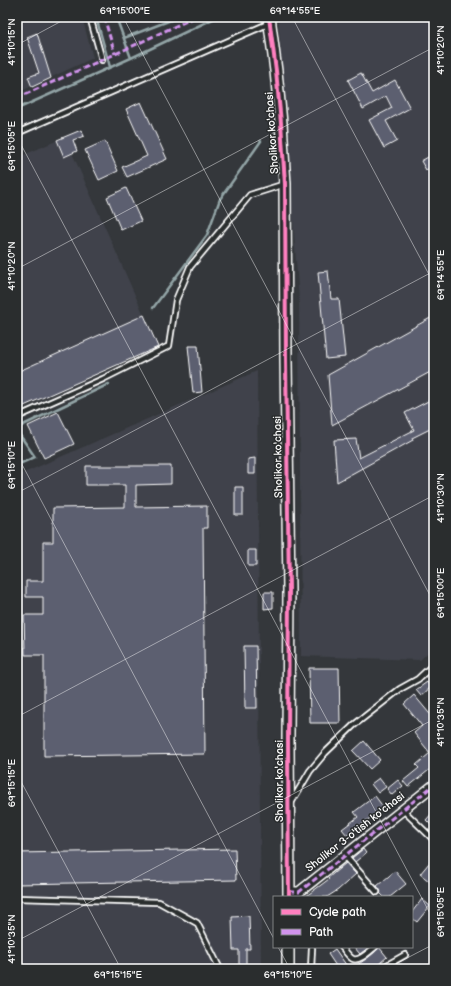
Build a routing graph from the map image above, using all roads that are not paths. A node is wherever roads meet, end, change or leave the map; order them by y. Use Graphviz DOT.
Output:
graph roads {
  1 [pos="90,17"];
  2 [pos="270,20"];
  3 [pos="102,60"];
  4 [pos="17,133"];
  5 [pos="285,184"];
  6 [pos="17,417"];
  7 [pos="434,664"];
  8 [pos="434,784"];
  9 [pos="289,806"];
  10 [pos="403,810"];
  11 [pos="434,840"];
  12 [pos="345,856"];
  13 [pos="377,892"];
  14 [pos="295,895"];
  15 [pos="17,898"];
  16 [pos="288,948"];
  17 [pos="312,948"];
  18 [pos="343,948"];
  19 [pos="374,948"];
  20 [pos="405,955"];
  21 [pos="220,969"];
  22 [pos="288,969"];
  23 [pos="311,969"];
  24 [pos="380,969"];
  1 -- 3 [label="lane"];
  2 -- 4 [label="lane"];
  2 -- 5 [label="street, Sholikor ko'chasi"];
  5 -- 6 [label="lane"];
  5 -- 9 [label="street, Sholikor ko'chasi"];
  7 -- 9 [label="lane"];
  8 -- 10 [label="street, Sholikor 3-o'tish ko'chasi"];
  9 -- 14 [label="street, Sholikor ko'chasi"];
  10 -- 11 [label="lane"];
  10 -- 12 [label="street, Sholikor 3-o'tish ko'chasi"];
  12 -- 13 [label="lane"];
  12 -- 14 [label="street, Sholikor 3-o'tish ko'chasi"];
  15 -- 21 [label="lane"];
  16 -- 22 [label="street"];
  17 -- 23 [label="lane"];
  18 -- 19 [label="lane"];
  20 -- 24 [label="lane"];
}
